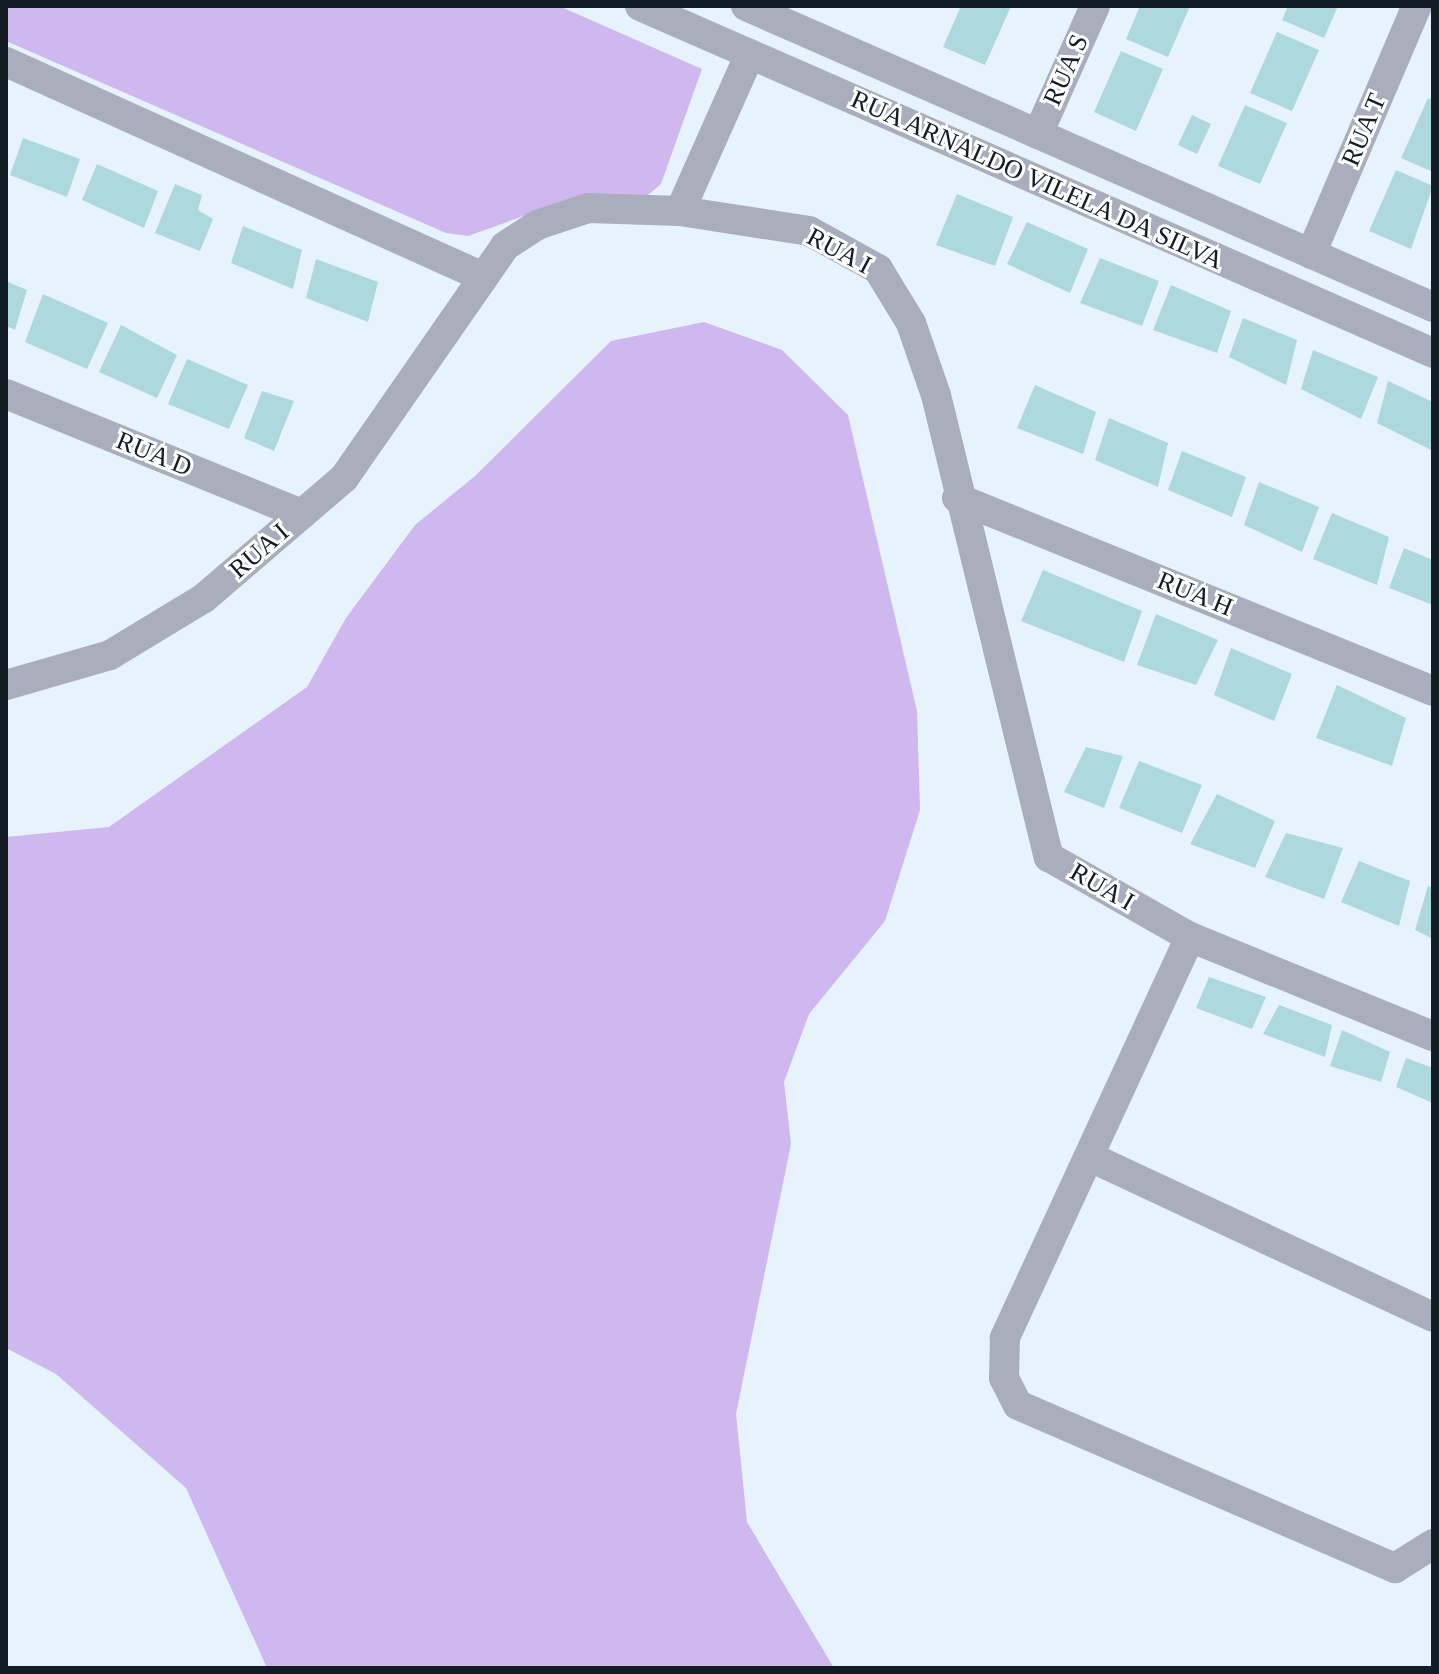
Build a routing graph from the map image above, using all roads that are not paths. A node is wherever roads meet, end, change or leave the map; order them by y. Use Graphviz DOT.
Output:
graph roads {
  1 [pos="640,6"];
  2 [pos="1095,6"];
  3 [pos="1417,6"];
  4 [pos="761,9"];
  5 [pos="750,54"];
  6 [pos="6,62"];
  7 [pos="1038,134"];
  8 [pos="680,211"];
  9 [pos="1311,254"];
  10 [pos="483,277"];
  11 [pos="1433,307"];
  12 [pos="1433,353"];
  13 [pos="6,394"];
  14 [pos="957,498"];
  15 [pos="302,514"];
  16 [pos="6,685"];
  17 [pos="1433,691"];
  18 [pos="1190,937"];
  19 [pos="1433,1036"];
  20 [pos="1090,1157"];
  21 [pos="1433,1317"];
  22 [pos="1433,1544"];
  1 -- 5 [label="street, RUA ARNALDO VILELA DA SILVA"];
  2 -- 7 [label="street, RUA S"];
  3 -- 9 [label="street, RUA T"];
  4 -- 7 [label="street, RUA ARNALDO VILELA DA SILVA"];
  5 -- 8 [label="street"];
  5 -- 12 [label="street, RUA ARNALDO VILELA DA SILVA"];
  6 -- 10 [label="street"];
  7 -- 9 [label="street, RUA ARNALDO VILELA DA SILVA"];
  8 -- 10 [label="street, RUA I"];
  8 -- 14 [label="street, RUA I"];
  9 -- 11 [label="street, RUA ARNALDO VILELA DA SILVA"];
  10 -- 15 [label="street, RUA I"];
  13 -- 15 [label="street, RUA D"];
  14 -- 17 [label="street, RUA H"];
  14 -- 18 [label="street, RUA I"];
  15 -- 16 [label="street, RUA I"];
  18 -- 19 [label="street, RUA I"];
  18 -- 20 [label="street"];
  20 -- 21 [label="street"];
  20 -- 22 [label="street"];
}
